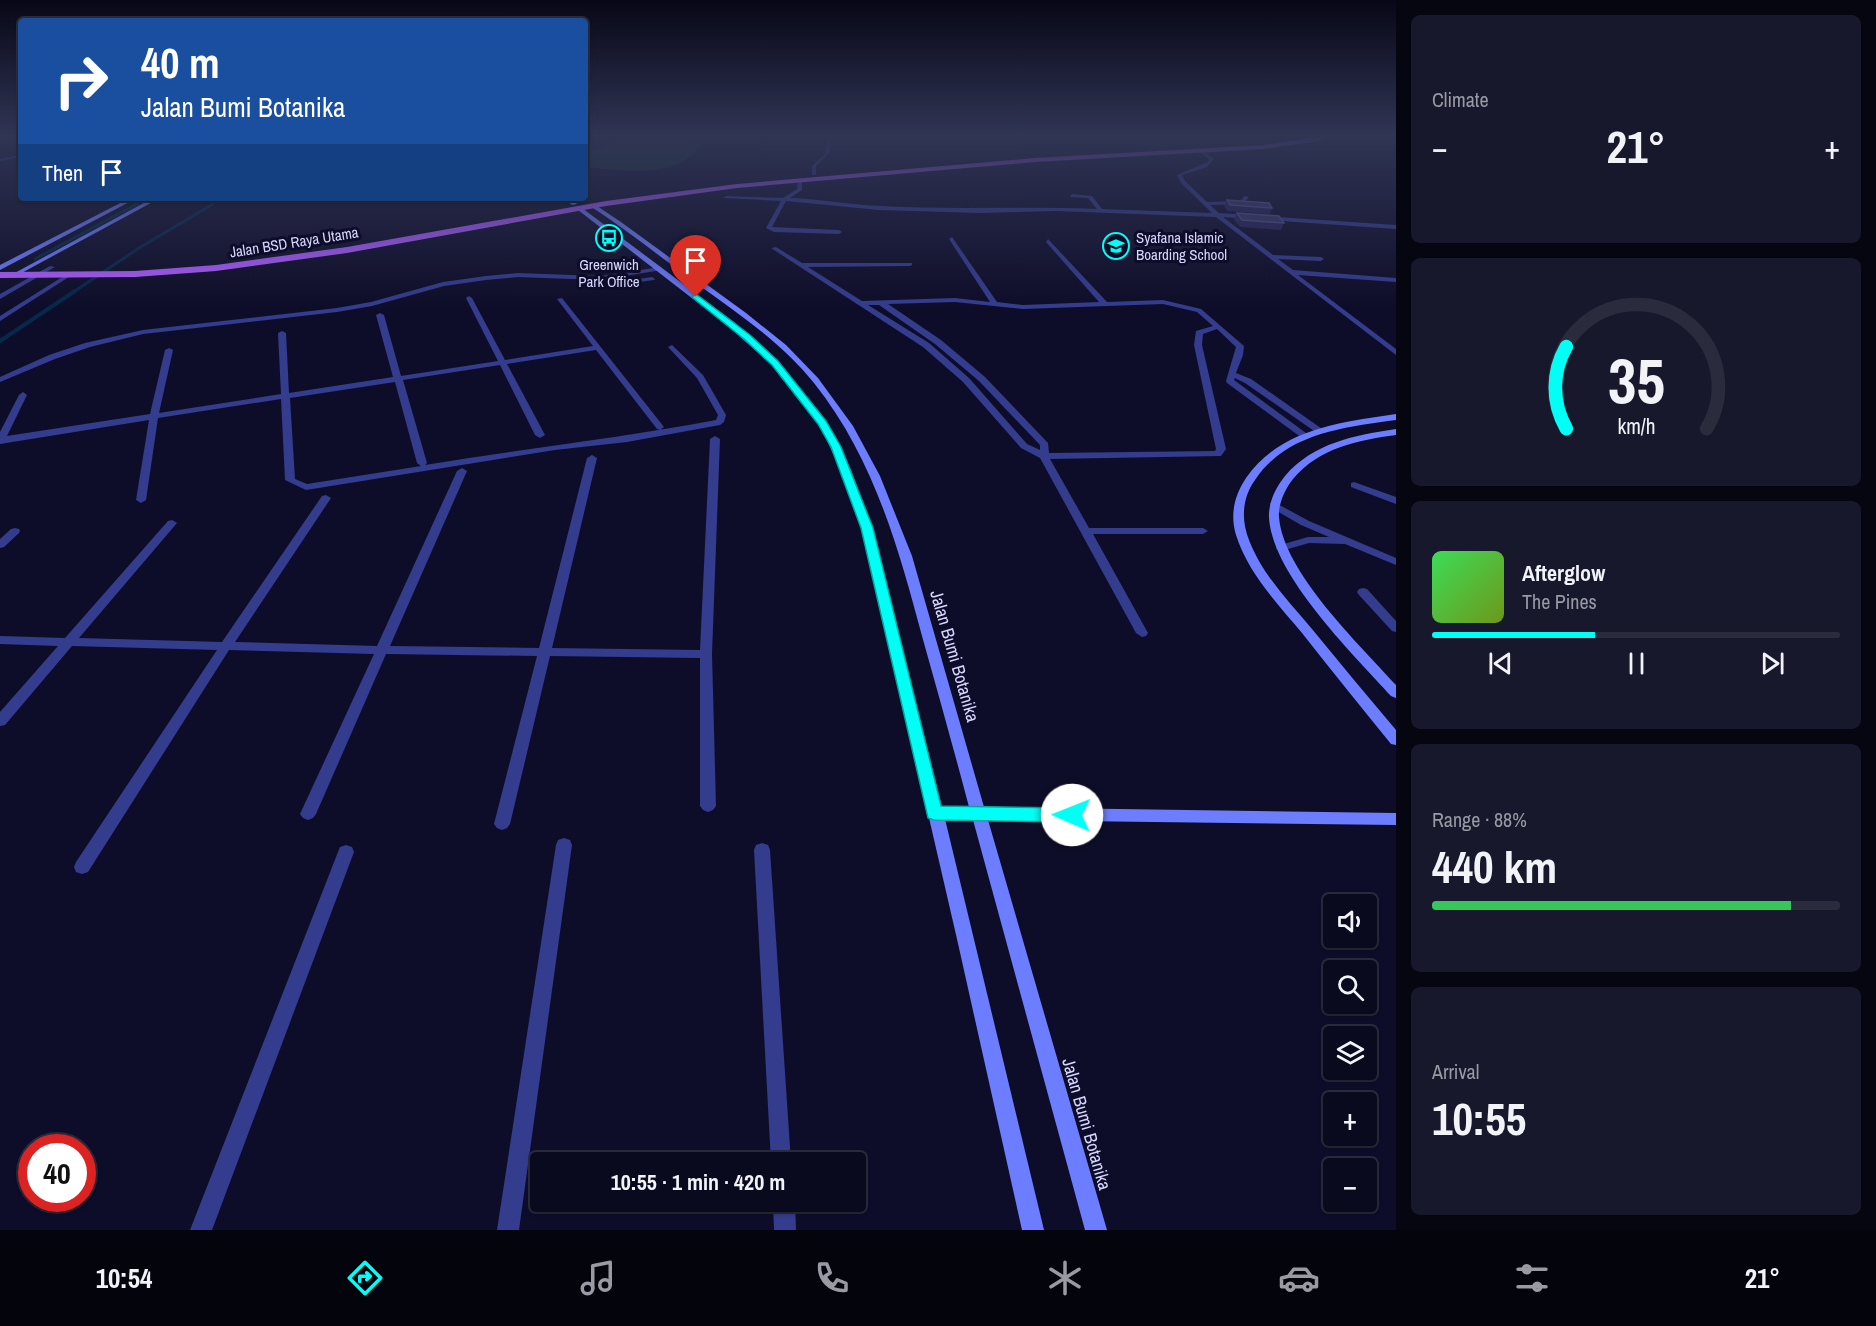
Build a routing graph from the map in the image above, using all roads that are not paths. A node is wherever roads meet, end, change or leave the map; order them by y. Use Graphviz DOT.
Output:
graph roads {
  1 [pos="649,192"];
  2 [pos="691,192"];
  3 [pos="795,192"];
  4 [pos="1194,192"];
  5 [pos="1072,196"];
  6 [pos="1246,197"];
  7 [pos="726,198"];
  8 [pos="785,199"];
  9 [pos="128,201"];
  10 [pos="151,201"];
  11 [pos="574,204"];
  12 [pos="1206,204"];
  13 [pos="595,207"];
  14 [pos="1101,212"];
  15 [pos="1217,215"];
  16 [pos="1396,227"];
  17 [pos="839,232"];
  18 [pos="952,239"];
  19 [pos="1048,241"];
  20 [pos="774,248"];
  21 [pos="1270,257"];
  22 [pos="1321,259"];
  23 [pos="910,264"];
  24 [pos="800,265"];
  25 [pos="30,267"];
  26 [pos="52,267"];
  27 [pos="0,269"];
  28 [pos="660,269"];
  29 [pos="1289,272"];
  30 [pos="14,275"];
  31 [pos="38,275"];
  32 [pos="72,275"];
  33 [pos="669,276"];
  34 [pos="486,278"];
  35 [pos="1396,280"];
  36 [pos="0,297"];
  37 [pos="469,298"];
  38 [pos="560,299"];
  39 [pos="864,303"];
  40 [pos="881,303"];
  41 [pos="1104,303"];
  42 [pos="995,304"];
  43 [pos="380,315"];
  44 [pos="0,319"];
  45 [pos="1219,326"];
  46 [pos="282,333"];
  47 [pos="672,347"];
  48 [pos="596,348"];
  49 [pos="169,351"];
  50 [pos="1396,353"];
  51 [pos="797,359"];
  52 [pos="502,362"];
  53 [pos="775,363"];
  54 [pos="1232,374"];
  55 [pos="397,377"];
  56 [pos="0,380"];
  57 [pos="22,395"];
  58 [pos="284,396"];
  59 [pos="154,415"];
  60 [pos="1396,417"];
  61 [pos="660,427"];
  62 [pos="1320,431"];
  63 [pos="1396,432"];
  64 [pos="540,435"];
  65 [pos="1305,436"];
  66 [pos="715,439"];
  67 [pos="0,440"];
  68 [pos="1044,456"];
  69 [pos="592,458"];
  70 [pos="422,463"];
  71 [pos="462,471"];
  72 [pos="1354,485"];
  73 [pos="326,498"];
  74 [pos="141,500"];
  75 [pos="1396,501"];
  76 [pos="1274,505"];
  77 [pos="172,523"];
  78 [pos="15,531"];
  79 [pos="1085,531"];
  80 [pos="1203,531"];
  81 [pos="1344,541"];
  82 [pos="0,545"];
  83 [pos="1281,548"];
  84 [pos="1396,562"];
  85 [pos="1363,592"];
  86 [pos="1396,628"];
  87 [pos="1142,633"];
  88 [pos="0,640"];
  89 [pos="69,641"];
  90 [pos="227,644"];
  91 [pos="382,650"];
  92 [pos="545,652"];
  93 [pos="706,654"];
  94 [pos="1396,693"];
  95 [pos="0,721"];
  96 [pos="1396,740"];
  97 [pos="708,806"];
  98 [pos="934,813"];
  99 [pos="308,814"];
  100 [pos="980,814"];
  101 [pos="1396,819"];
  102 [pos="502,824"];
  103 [pos="564,845"];
  104 [pos="762,850"];
  105 [pos="346,852"];
  106 [pos="82,867"];
  107 [pos="780,1152"];
  108 [pos="784,1212"];
  109 [pos="201,1230"];
  110 [pos="508,1230"];
  111 [pos="785,1230"];
  112 [pos="1033,1230"];
  113 [pos="1096,1230"];
  1 -- 11 [label="main road, Jalan BSD Raya Utama"];
  2 -- 13 [label="main road, Jalan BSD Raya Utama"];
  3 -- 8 [label="street"];
  4 -- 12 [label="street"];
  5 -- 14 [label="street"];
  6 -- 12 [label="street"];
  7 -- 8 [label="street"];
  8 -- 14 [label="street"];
  8 -- 17 [label="street"];
  9 -- 27 [label="main road"];
  10 -- 25 [label="main road"];
  11 -- 13 [label="main road, Jalan BSD Raya Utama"];
  11 -- 26 [label="main road, Jalan BSD Raya Utama"];
  11 -- 28 [label="main road"];
  11 -- 32 [label="main road, Jalan BSD Raya Utama"];
  12 -- 15 [label="street"];
  13 -- 51 [label="main road, Jalan Bumi Botanika"];
  14 -- 15 [label="street"];
  15 -- 16 [label="street"];
  15 -- 21 [label="street"];
  18 -- 42 [label="street"];
  19 -- 41 [label="street"];
  20 -- 24 [label="street"];
  21 -- 22 [label="street"];
  21 -- 29 [label="street"];
  23 -- 24 [label="street"];
  24 -- 39 [label="street"];
  25 -- 26 [label="main road, Jalan BSD Raya Utama"];
  25 -- 27 [label="main road, Jalan BSD Raya Utama"];
  25 -- 30 [label="main road"];
  26 -- 31 [label="street"];
  27 -- 30 [label="main road, Jalan BSD Raya Utama"];
  28 -- 33 [label="main road"];
  28 -- 34 [label="street"];
  29 -- 35 [label="street"];
  29 -- 50 [label="street"];
  30 -- 31 [label="main road, Jalan BSD Raya Utama"];
  31 -- 32 [label="main road, Jalan BSD Raya Utama"];
  31 -- 36 [label="street"];
  32 -- 44 [label="street"];
  33 -- 34 [label="street"];
  33 -- 53 [label="main road"];
  34 -- 56 [label="street"];
  37 -- 52 [label="street"];
  38 -- 48 [label="street"];
  39 -- 40 [label="street"];
  39 -- 68 [label="street"];
  40 -- 42 [label="street"];
  40 -- 68 [label="street"];
  41 -- 42 [label="street"];
  41 -- 45 [label="street"];
  43 -- 55 [label="street"];
  45 -- 54 [label="street"];
  45 -- 68 [label="street"];
  46 -- 58 [label="street"];
  47 -- 58 [label="street"];
  48 -- 52 [label="street"];
  48 -- 61 [label="street"];
  49 -- 59 [label="street"];
  51 -- 53 [label="main road"];
  51 -- 100 [label="main road, Jalan Bumi Botanika"];
  52 -- 55 [label="street"];
  52 -- 64 [label="street"];
  53 -- 98 [label="main road"];
  54 -- 62 [label="street"];
  54 -- 65 [label="street"];
  55 -- 58 [label="street"];
  55 -- 70 [label="street"];
  57 -- 67 [label="street"];
  58 -- 59 [label="street"];
  59 -- 67 [label="street"];
  59 -- 74 [label="street"];
  60 -- 62 [label="main road"];
  62 -- 65 [label="main road"];
  63 -- 76 [label="main road"];
  65 -- 96 [label="main road"];
  66 -- 93 [label="street"];
  68 -- 79 [label="street"];
  69 -- 92 [label="street"];
  71 -- 91 [label="street"];
  72 -- 75 [label="street"];
  73 -- 90 [label="street"];
  76 -- 81 [label="street"];
  76 -- 83 [label="main road"];
  77 -- 89 [label="street"];
  78 -- 82 [label="street"];
  79 -- 80 [label="street"];
  79 -- 87 [label="street"];
  81 -- 83 [label="street"];
  81 -- 84 [label="street"];
  83 -- 94 [label="main road"];
  85 -- 86 [label="street"];
  88 -- 89 [label="street"];
  89 -- 90 [label="street"];
  89 -- 95 [label="street"];
  90 -- 91 [label="street"];
  90 -- 106 [label="street"];
  91 -- 92 [label="street"];
  91 -- 99 [label="street"];
  92 -- 93 [label="street"];
  92 -- 102 [label="street"];
  93 -- 97 [label="street"];
  98 -- 100 [label="main road"];
  98 -- 112 [label="main road"];
  100 -- 101 [label="main road"];
  100 -- 113 [label="main road, Jalan Bumi Botanika"];
  103 -- 110 [label="street"];
  104 -- 107 [label="street"];
  105 -- 109 [label="street"];
  108 -- 111 [label="street"];
}
